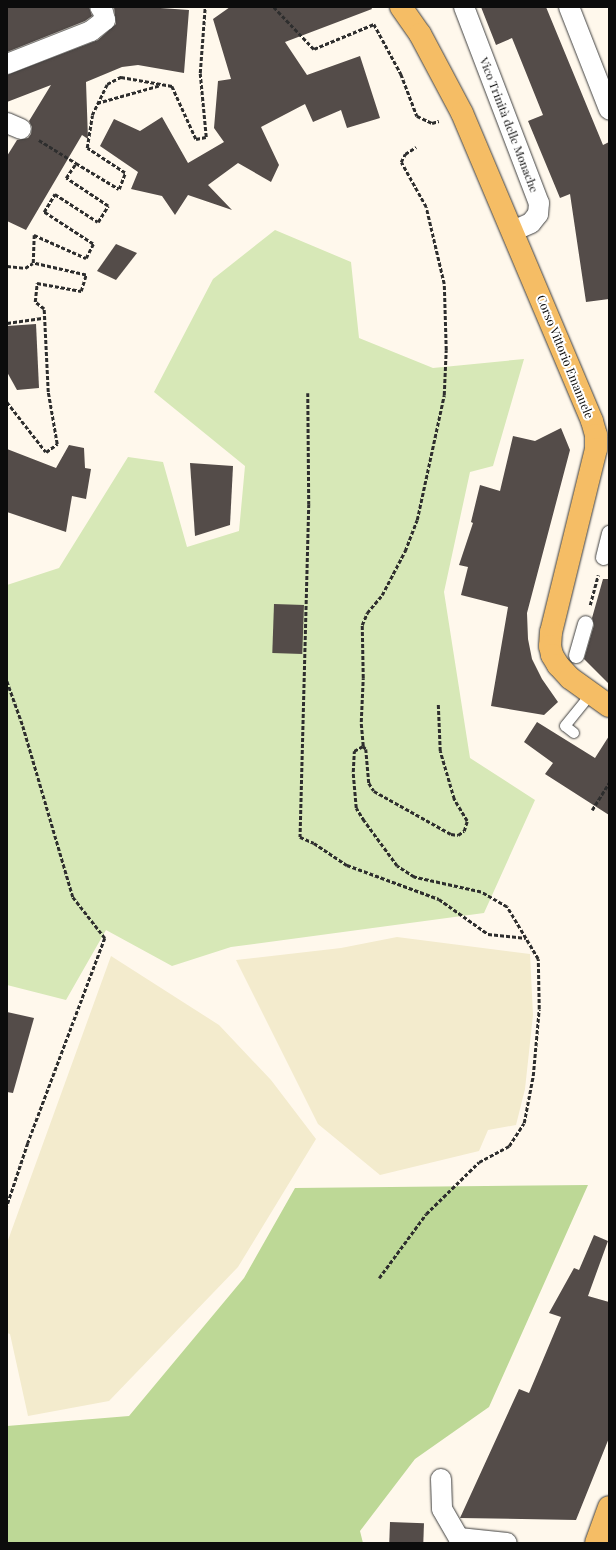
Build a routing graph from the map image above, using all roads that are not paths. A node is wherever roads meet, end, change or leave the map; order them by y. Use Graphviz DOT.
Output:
graph roads {
  1 [pos="100,7"];
  2 [pos="401,7"];
  3 [pos="464,7"];
  4 [pos="569,7"];
  5 [pos="7,64"];
  6 [pos="605,84"];
  7 [pos="609,108"];
  8 [pos="513,231"];
  9 [pos="609,533"];
  10 [pos="603,557"];
  11 [pos="585,623"];
  12 [pos="576,655"];
  13 [pos="591,694"];
  14 [pos="609,706"];
  15 [pos="574,733"];
  16 [pos="441,1479"];
  17 [pos="609,1507"];
  18 [pos="507,1543"];
  19 [pos="596,1543"];
  1 -- 5 [label="street"];
  2 -- 8 [label="main road, Corso Vittorio Emanuele"];
  3 -- 8 [label="street, Vico Trinità delle Monache"];
  4 -- 6 [label="street"];
  6 -- 7 [label="street"];
  8 -- 13 [label="main road, Corso Vittorio Emanuele"];
  9 -- 10 [label="street"];
  11 -- 12 [label="street"];
  13 -- 14 [label="main road, Corso Vittorio Emanuele"];
  13 -- 15 [label="lane"];
  16 -- 18 [label="street"];
  17 -- 19 [label="main road"];
}
